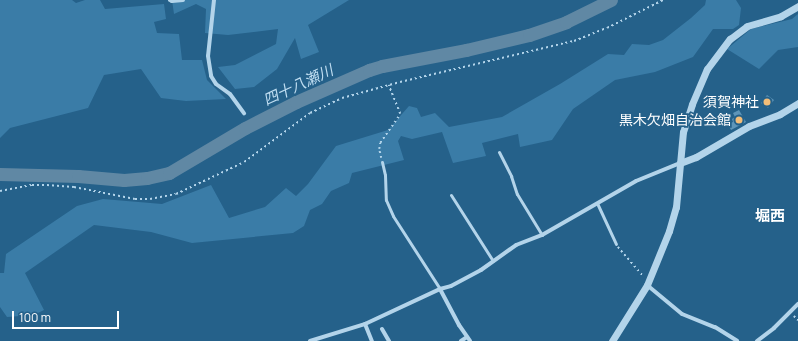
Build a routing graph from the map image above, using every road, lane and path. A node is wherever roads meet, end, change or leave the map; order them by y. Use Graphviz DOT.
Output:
graph roads {
  1 [pos="170,0"];
  2 [pos="183,0"];
  3 [pos="214,0"];
  4 [pos="663,0"];
  5 [pos="798,6"];
  6 [pos="388,85"];
  7 [pos="798,103"];
  8 [pos="244,114"];
  9 [pos="499,152"];
  10 [pos="382,162"];
  11 [pos="680,163"];
  12 [pos="0,191"];
  13 [pos="451,195"];
  14 [pos="597,203"];
  15 [pos="542,235"];
  16 [pos="616,244"];
  17 [pos="493,261"];
  18 [pos="647,283"];
  19 [pos="440,289"];
  20 [pos="798,304"];
  21 [pos="791,312"];
  22 [pos="798,320"];
  23 [pos="365,324"];
  24 [pos="382,329"];
  25 [pos="469,339"];
  26 [pos="311,341"];
  27 [pos="372,341"];
  28 [pos="389,341"];
  29 [pos="461,341"];
  30 [pos="612,341"];
  31 [pos="736,341"];
  32 [pos="757,341"];
  1 -- 2 [label="street"];
  3 -- 8 [label="street"];
  4 -- 6 [label="path"];
  5 -- 11 [label="street"];
  6 -- 10 [label="path"];
  6 -- 12 [label="path"];
  7 -- 11 [label="street"];
  9 -- 15 [label="lane"];
  10 -- 19 [label="lane"];
  11 -- 14 [label="street"];
  11 -- 18 [label="street"];
  13 -- 17 [label="lane"];
  14 -- 15 [label="street"];
  14 -- 16 [label="lane"];
  15 -- 17 [label="street"];
  16 -- 18 [label="path"];
  17 -- 19 [label="street"];
  18 -- 30 [label="street"];
  18 -- 31 [label="street"];
  19 -- 23 [label="street"];
  19 -- 25 [label="street"];
  20 -- 21 [label="street"];
  21 -- 22 [label="path"];
  21 -- 32 [label="street"];
  23 -- 26 [label="street"];
  23 -- 27 [label="street"];
  24 -- 28 [label="street"];
  25 -- 29 [label="street"];
}
